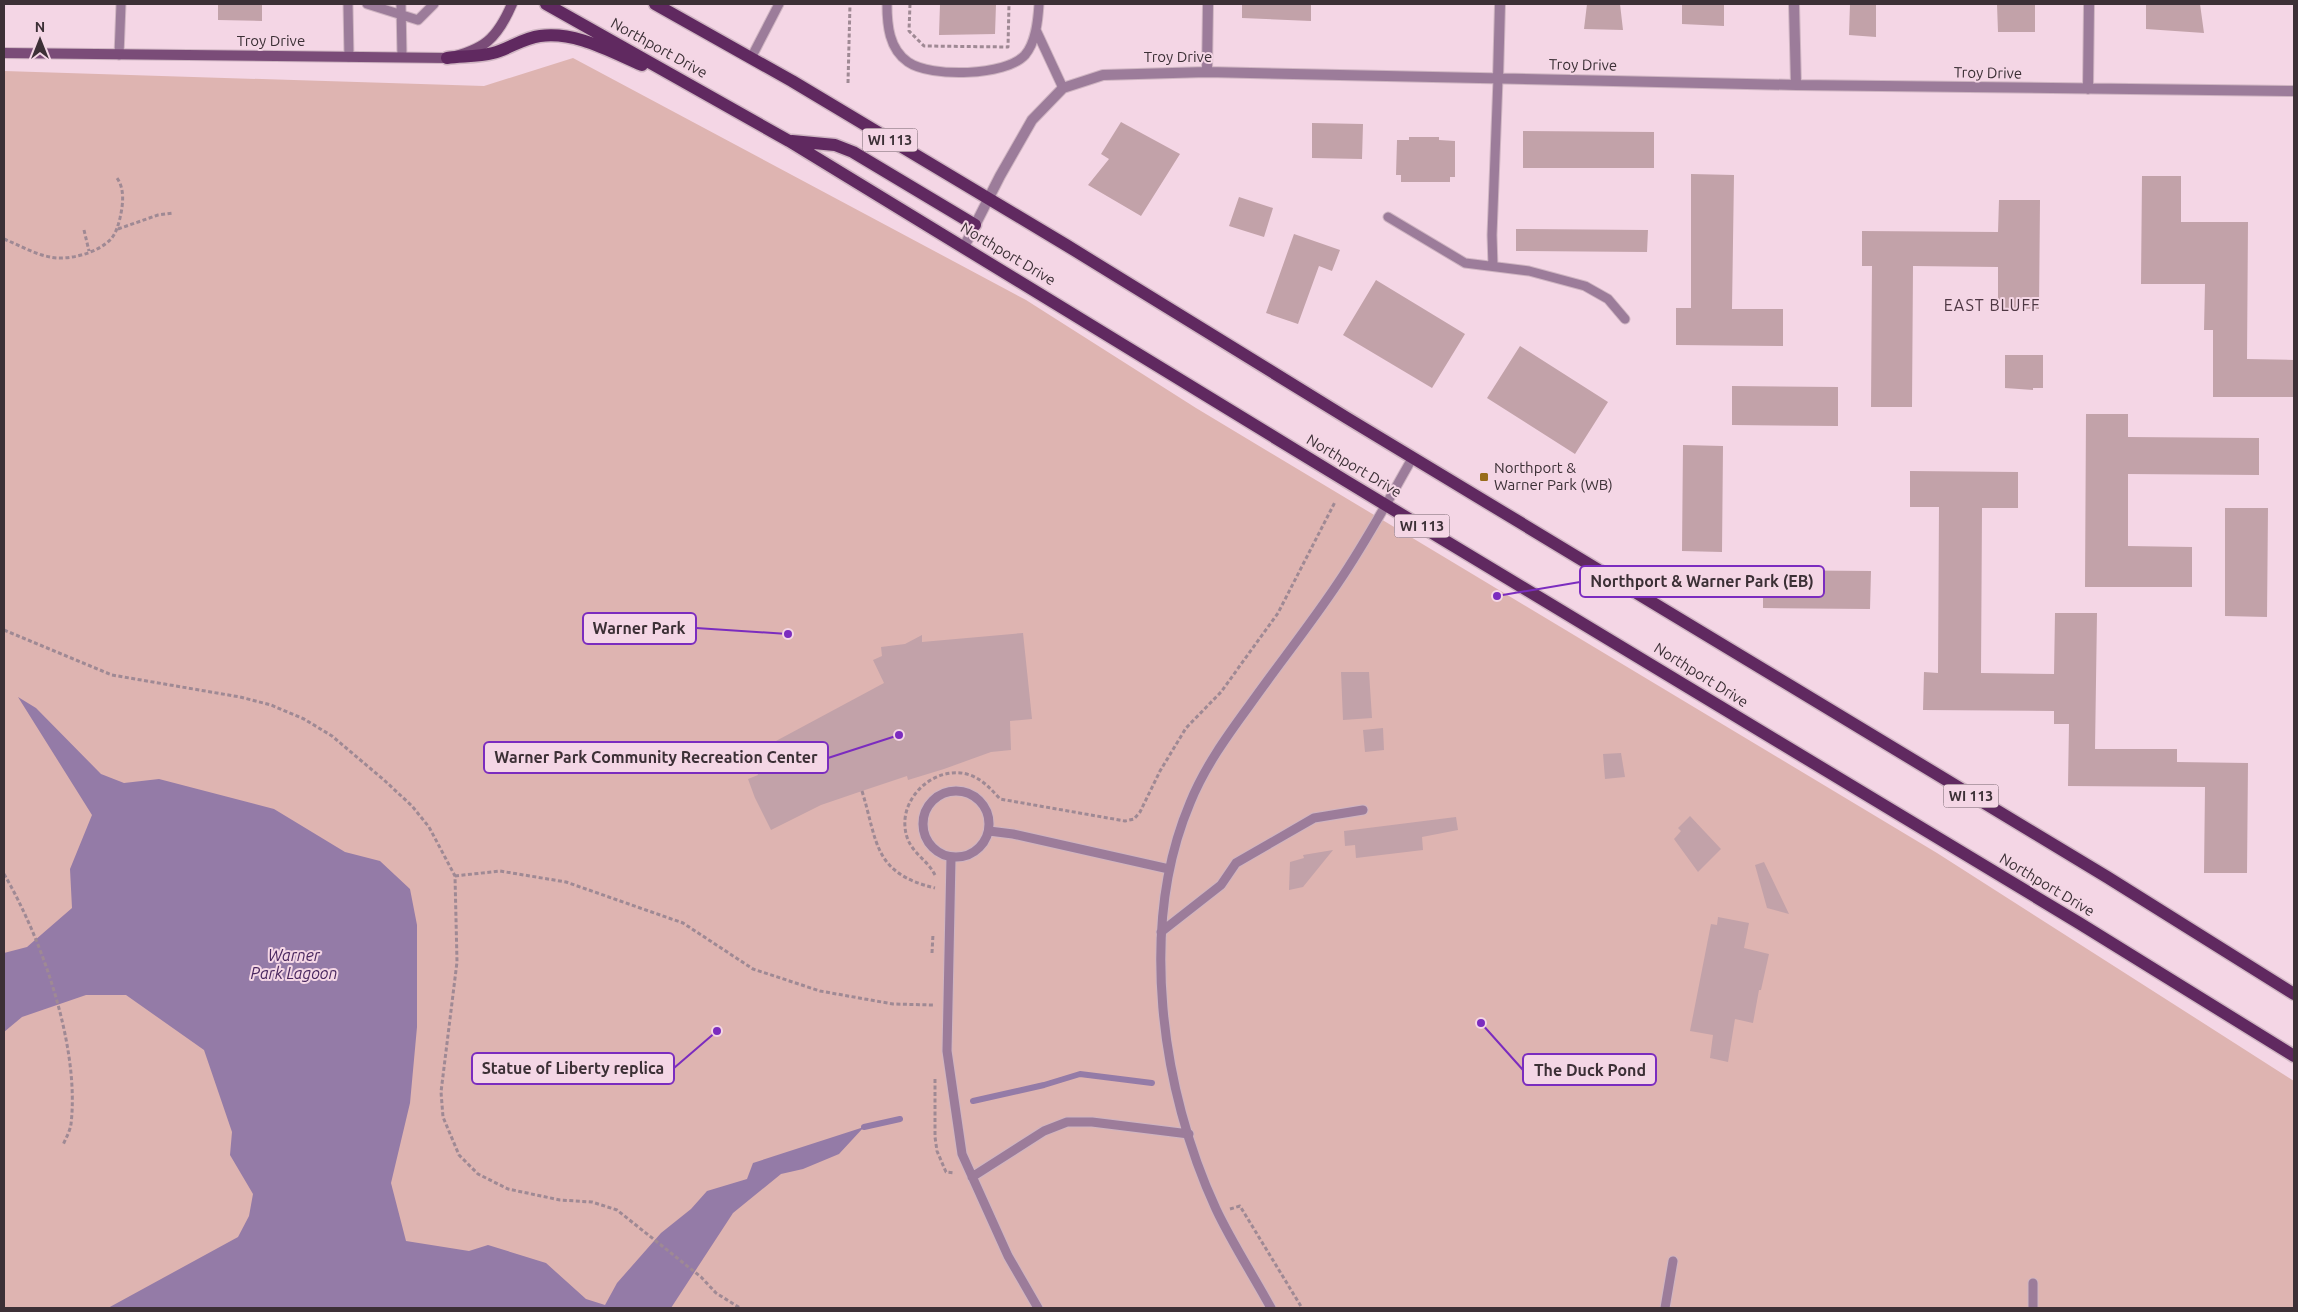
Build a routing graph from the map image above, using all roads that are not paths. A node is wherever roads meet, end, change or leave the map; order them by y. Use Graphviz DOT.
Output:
graph roads {
  1 [pos="121,4"];
  2 [pos="348,4"];
  3 [pos="371,4"];
  4 [pos="401,4"];
  5 [pos="434,4"];
  6 [pos="512,4"];
  7 [pos="546,4"];
  8 [pos="779,4"];
  9 [pos="887,4"];
  10 [pos="1039,4"];
  11 [pos="1208,4"];
  12 [pos="1500,4"];
  13 [pos="1794,4"];
  14 [pos="2089,4"];
  15 [pos="664,6"];
  16 [pos="401,14"];
  17 [pos="1036,30"];
  18 [pos="4,53"];
  19 [pos="119,55"];
  20 [pos="349,57"];
  21 [pos="402,57"];
  22 [pos="446,58"];
  23 [pos="751,58"];
  24 [pos="1207,72"];
  25 [pos="1498,79"];
  26 [pos="1796,85"];
  27 [pos="1062,88"];
  28 [pos="2088,89"];
  29 [pos="2294,91"];
  30 [pos="713,96"];
  31 [pos="789,141"];
  32 [pos="988,199"];
  33 [pos="1388,217"];
  34 [pos="975,225"];
  35 [pos="964,247"];
  36 [pos="1493,266"];
  37 [pos="1624,319"];
  38 [pos="1414,457"];
  39 [pos="1386,504"];
  40 [pos="1363,810"];
  41 [pos="989,831"];
  42 [pos="951,858"];
  43 [pos="1169,869"];
  44 [pos="1161,932"];
  45 [pos="2294,994"];
  46 [pos="2294,1056"];
  47 [pos="1189,1134"];
  48 [pos="972,1177"];
  49 [pos="1672,1261"];
  50 [pos="2033,1283"];
  51 [pos="1038,1308"];
  52 [pos="1271,1308"];
  53 [pos="1666,1308"];
  54 [pos="2033,1308"];
  1 -- 19 [label="lane"];
  2 -- 20 [label="lane"];
  3 -- 16 [label="lane"];
  4 -- 16 [label="lane"];
  5 -- 16 [label="lane"];
  6 -- 22 [label="street, Troy Drive"];
  7 -- 30 [label="main road, Northport Drive / WI 113"];
  8 -- 23 [label="lane"];
  9 -- 17 [label="lane"];
  10 -- 17 [label="lane"];
  11 -- 24 [label="street"];
  12 -- 25 [label="street"];
  13 -- 26 [label="street"];
  14 -- 28 [label="street"];
  15 -- 23 [label="main road, WI 113"];
  16 -- 21 [label="lane"];
  17 -- 27 [label="lane"];
  18 -- 19 [label="street, Troy Drive"];
  19 -- 20 [label="street, Troy Drive"];
  20 -- 21 [label="street, Troy Drive"];
  21 -- 22 [label="street, Troy Drive"];
  22 -- 30 [label="main road"];
  23 -- 32 [label="main road, WI 113"];
  24 -- 25 [label="street, Troy Drive"];
  24 -- 27 [label="street, Troy Drive"];
  25 -- 26 [label="street, Troy Drive"];
  25 -- 36 [label="lane"];
  26 -- 28 [label="street, Troy Drive"];
  27 -- 32 [label="street, Troy Drive"];
  28 -- 29 [label="street, Troy Drive"];
  30 -- 31 [label="main road, Northport Drive / WI 113"];
  31 -- 34 [label="main road"];
  31 -- 35 [label="main road, Northport Drive / WI 113"];
  32 -- 34 [label="street, Troy Drive"];
  32 -- 38 [label="main road, WI 113"];
  33 -- 36 [label="lane"];
  34 -- 35 [label="street, Troy Drive"];
  35 -- 39 [label="main road, Northport Drive / WI 113"];
  36 -- 37 [label="lane"];
  38 -- 39 [label="lane"];
  38 -- 45 [label="main road, WI 113"];
  39 -- 43 [label="lane"];
  39 -- 46 [label="main road, Northport Drive / WI 113"];
  40 -- 44 [label="lane"];
  41 -- 42 [label="lane"];
  41 -- 42 [label="lane"];
  41 -- 43 [label="lane"];
  42 -- 48 [label="lane"];
  43 -- 44 [label="lane"];
  44 -- 47 [label="lane"];
  47 -- 48 [label="lane"];
  47 -- 52 [label="lane"];
  48 -- 51 [label="lane"];
  49 -- 53 [label="lane"];
  50 -- 54 [label="lane"];
}
